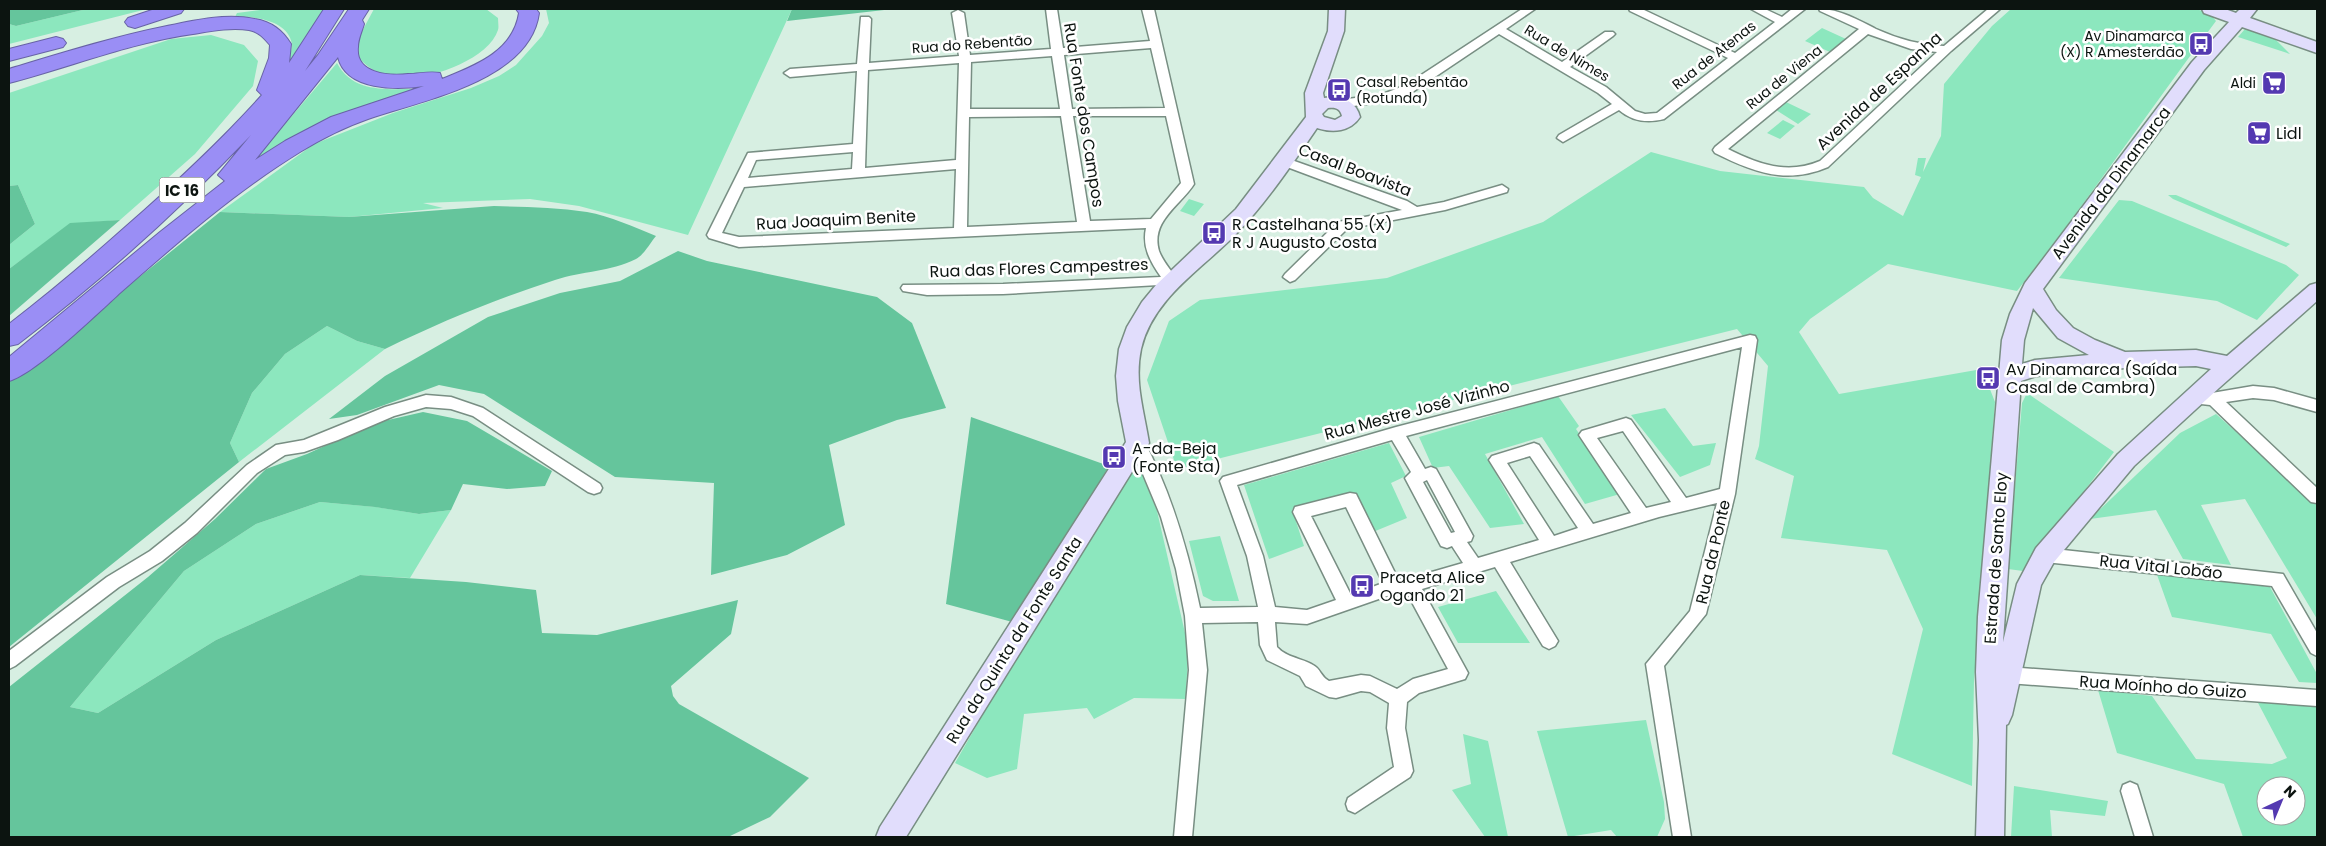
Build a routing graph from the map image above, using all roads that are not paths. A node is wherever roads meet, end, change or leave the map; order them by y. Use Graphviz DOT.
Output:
graph roads {
  1 [pos="174,9"];
  2 [pos="191,9"];
  3 [pos="225,9"];
  4 [pos="507,9"];
  5 [pos="526,9"];
  6 [pos="1051,9"];
  7 [pos="1148,9"];
  8 [pos="1337,9"];
  9 [pos="1634,9"];
  10 [pos="1756,9"];
  11 [pos="1799,9"];
  12 [pos="1824,9"];
  13 [pos="1851,9"];
  14 [pos="1994,9"];
  15 [pos="2210,9"];
  16 [pos="1526,10"];
  17 [pos="358,11"];
  18 [pos="333,12"];
  19 [pos="958,13"];
  20 [pos="2244,14"];
  21 [pos="1841,16"];
  22 [pos="864,19"];
  23 [pos="1783,21"];
  24 [pos="135,22"];
  25 [pos="1868,28"];
  26 [pos="1498,29"];
  27 [pos="1609,34"];
  28 [pos="1156,44"];
  29 [pos="2317,48"];
  30 [pos="96,49"];
  31 [pos="1947,49"];
  32 [pos="1058,53"];
  33 [pos="9,55"];
  34 [pos="1736,58"];
  35 [pos="965,60"];
  36 [pos="1562,67"];
  37 [pos="862,68"];
  38 [pos="790,73"];
  39 [pos="9,76"];
  40 [pos="1620,106"];
  41 [pos="1330,110"];
  42 [pos="259,112"];
  43 [pos="963,112"];
  44 [pos="1067,112"];
  45 [pos="1172,112"];
  46 [pos="1645,118"];
  47 [pos="1563,138"];
  48 [pos="859,148"];
  49 [pos="1718,150"];
  50 [pos="1288,155"];
  51 [pos="962,164"];
  52 [pos="858,172"];
  53 [pos="740,183"];
  54 [pos="1502,189"];
  55 [pos="1415,211"];
  56 [pos="1154,223"];
  57 [pos="1084,226"];
  58 [pos="178,230"];
  59 [pos="960,232"];
  60 [pos="1290,277"];
  61 [pos="1171,281"];
  62 [pos="908,288"];
  63 [pos="2032,288"];
  64 [pos="2317,290"];
  65 [pos="9,337"];
  66 [pos="1750,340"];
  67 [pos="2125,360"];
  68 [pos="2230,365"];
  69 [pos="9,370"];
  70 [pos="2011,376"];
  71 [pos="2317,391"];
  72 [pos="2204,394"];
  73 [pos="2312,405"];
  74 [pos="1396,433"];
  75 [pos="1138,443"];
  76 [pos="594,488"];
  77 [pos="1727,494"];
  78 [pos="2317,496"];
  79 [pos="1682,505"];
  80 [pos="1642,516"];
  81 [pos="1588,531"];
  82 [pos="1550,543"];
  83 [pos="2045,555"];
  84 [pos="1499,559"];
  85 [pos="1474,566"];
  86 [pos="1402,586"];
  87 [pos="1347,604"];
  88 [pos="1268,614"];
  89 [pos="1193,616"];
  90 [pos="1549,640"];
  91 [pos="2317,648"];
  92 [pos="9,661"];
  93 [pos="2008,675"];
  94 [pos="2317,698"];
  95 [pos="1398,699"];
  96 [pos="1993,740"];
  97 [pos="2130,791"];
  98 [pos="1355,804"];
  99 [pos="890,837"];
  100 [pos="1183,837"];
  101 [pos="1682,837"];
  102 [pos="1990,837"];
  103 [pos="2144,837"];
  1 -- 24 [label="highway"];
  2 -- 24 [label="highway"];
  3 -- 30 [label="highway"];
  4 -- 17 [label="highway"];
  5 -- 58 [label="highway"];
  6 -- 32 [label="street, Rua Fonte dos Campos"];
  7 -- 28 [label="street"];
  8 -- 41 [label="main road"];
  9 -- 34 [label="street"];
  10 -- 23 [label="street"];
  11 -- 23 [label="street, Rua de Atenas"];
  12 -- 21 [label="street"];
  13 -- 21 [label="street"];
  14 -- 31 [label="street, Avenida de Espanha"];
  15 -- 20 [label="main road"];
  16 -- 26 [label="street"];
  17 -- 58 [label="highway"];
  18 -- 42 [label="highway"];
  19 -- 35 [label="street"];
  20 -- 29 [label="main road"];
  20 -- 63 [label="main road, Avenida da Dinamarca"];
  21 -- 25 [label="street"];
  22 -- 37 [label="street"];
  23 -- 34 [label="street, Rua de Atenas"];
  24 -- 33 [label="highway"];
  25 -- 31 [label="street"];
  25 -- 49 [label="street, Rua de Viena"];
  26 -- 36 [label="street, Rua de Nimes"];
  26 -- 41 [label="street"];
  27 -- 36 [label="street"];
  28 -- 32 [label="street, Rua do Rebentão"];
  28 -- 45 [label="street"];
  30 -- 39 [label="highway"];
  30 -- 42 [label="highway"];
  31 -- 49 [label="street, Avenida de Espanha"];
  32 -- 35 [label="street, Rua do Rebentão"];
  32 -- 44 [label="street, Rua Fonte dos Campos"];
  34 -- 46 [label="street, Rua de Atenas"];
  35 -- 37 [label="street, Rua do Rebentão"];
  35 -- 43 [label="street"];
  36 -- 40 [label="street, Rua de Nimes"];
  37 -- 38 [label="street, Rua do Rebentão"];
  37 -- 48 [label="street"];
  40 -- 46 [label="street, Rua de Nimes"];
  40 -- 47 [label="street"];
  41 -- 50 [label="main road"];
  41 -- 50 [label="main road"];
  42 -- 65 [label="highway, IC 16"];
  43 -- 44 [label="street"];
  43 -- 51 [label="street"];
  44 -- 45 [label="street"];
  44 -- 57 [label="street, Rua Fonte dos Campos"];
  45 -- 56 [label="street"];
  48 -- 52 [label="street"];
  48 -- 53 [label="street"];
  50 -- 55 [label="street, Casal Boavista"];
  50 -- 61 [label="main road"];
  51 -- 52 [label="street"];
  51 -- 59 [label="street"];
  52 -- 53 [label="street"];
  53 -- 59 [label="street, Rua Joaquim Benite"];
  54 -- 55 [label="street, Casal Boavista"];
  55 -- 60 [label="street, Casal Boavista"];
  56 -- 57 [label="street, Rua Joaquim Benite"];
  56 -- 61 [label="street"];
  57 -- 59 [label="street, Rua Joaquim Benite"];
  58 -- 69 [label="highway"];
  61 -- 62 [label="street, Rua das Flores Campestres"];
  61 -- 75 [label="main road"];
  63 -- 67 [label="main road"];
  63 -- 70 [label="main road, Avenida da Dinamarca"];
  64 -- 68 [label="main road, Estrada de Santo Eloy"];
  66 -- 74 [label="street, Rua Mestre José Vizinho"];
  66 -- 77 [label="street, Rua da Ponte"];
  67 -- 68 [label="main road"];
  67 -- 70 [label="main road"];
  68 -- 72 [label="main road, Estrada de Santo Eloy"];
  70 -- 96 [label="main road, Estrada de Santo Eloy"];
  71 -- 73 [label="street"];
  72 -- 73 [label="street"];
  72 -- 78 [label="street"];
  72 -- 83 [label="main road, Estrada de Santo Eloy"];
  74 -- 85 [label="street"];
  74 -- 88 [label="street, Rua Mestre José Vizinho"];
  75 -- 89 [label="street"];
  75 -- 99 [label="main road, Rua da Quinta da Fonte Santa"];
  76 -- 92 [label="street"];
  77 -- 79 [label="street"];
  77 -- 101 [label="street, Rua da Ponte"];
  79 -- 80 [label="street"];
  79 -- 80 [label="street"];
  80 -- 81 [label="street"];
  81 -- 82 [label="street"];
  81 -- 82 [label="street"];
  82 -- 84 [label="street"];
  83 -- 91 [label="street, Rua Vital Lobão"];
  83 -- 93 [label="main road, Estrada de Santo Eloy"];
  84 -- 85 [label="street"];
  84 -- 90 [label="street"];
  85 -- 86 [label="street"];
  86 -- 87 [label="street"];
  86 -- 87 [label="street"];
  86 -- 95 [label="street"];
  87 -- 88 [label="street"];
  88 -- 89 [label="street"];
  88 -- 95 [label="street"];
  89 -- 100 [label="street"];
  93 -- 94 [label="street, Rua Moínho do Guizo"];
  93 -- 96 [label="main road, Estrada de Santo Eloy"];
  95 -- 98 [label="street"];
  96 -- 102 [label="main road, Estrada de Santo Eloy"];
  97 -- 103 [label="street"];
}
